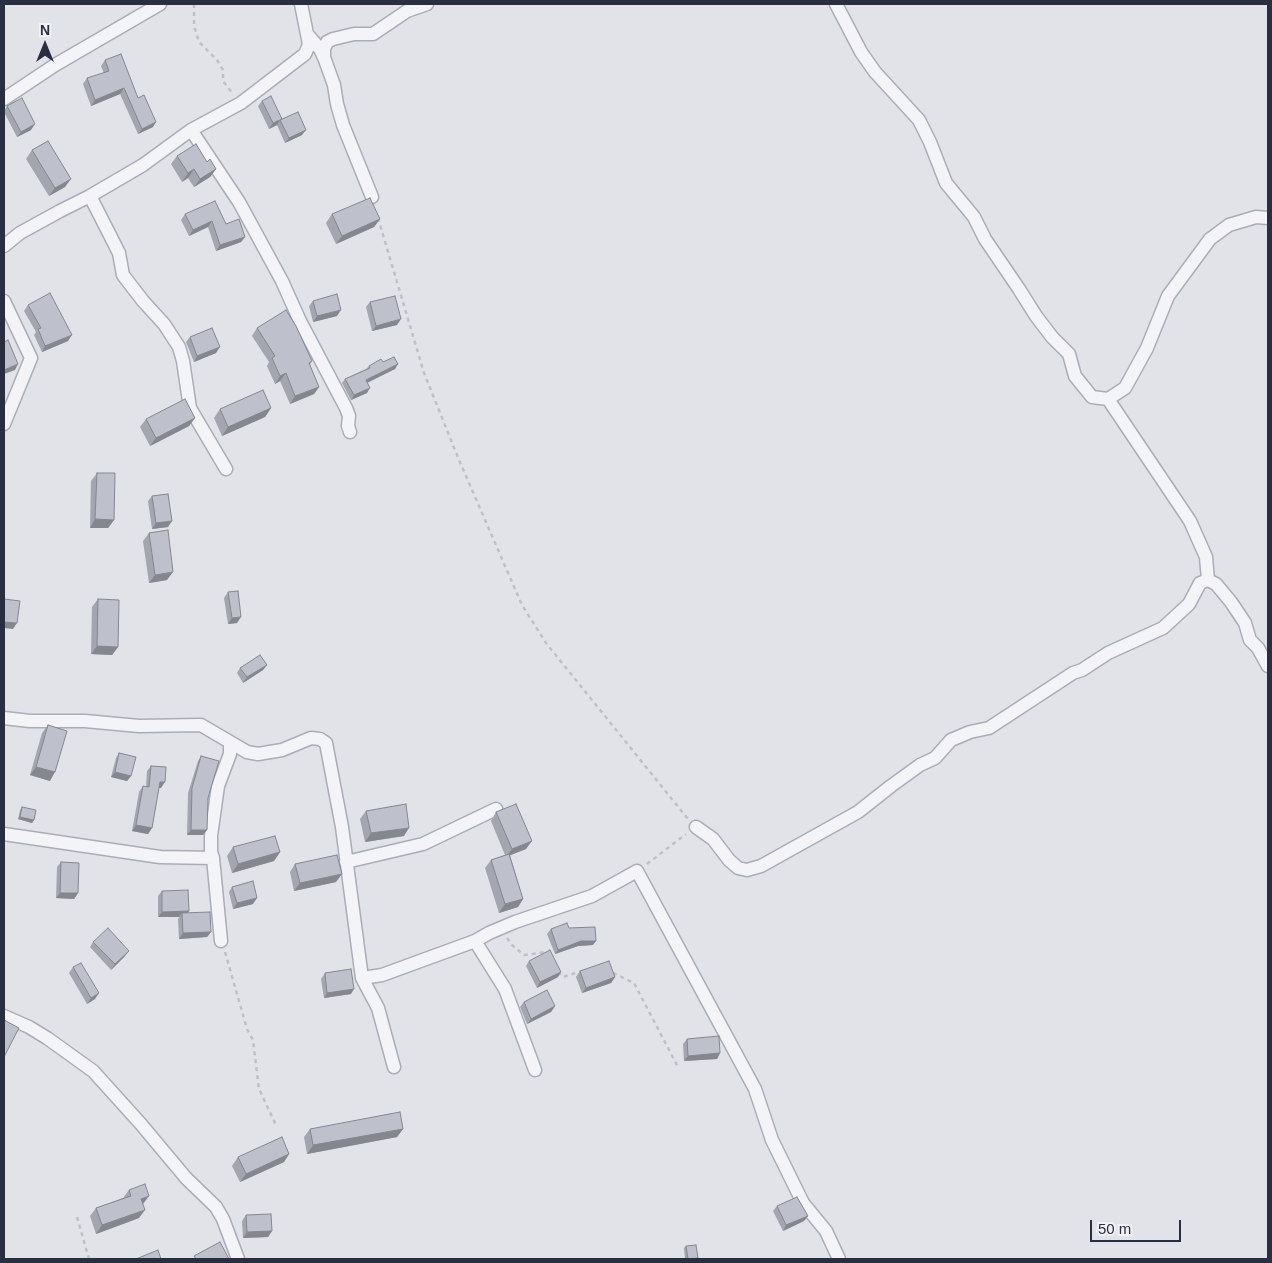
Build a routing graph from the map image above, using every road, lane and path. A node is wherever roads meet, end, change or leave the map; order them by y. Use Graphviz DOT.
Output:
graph roads {
  1 [pos="160,4"];
  2 [pos="194,4"];
  3 [pos="301,4"];
  4 [pos="428,4"];
  5 [pos="836,4"];
  6 [pos="307,34"];
  7 [pos="324,57"];
  8 [pos="4,99"];
  9 [pos="241,103"];
  10 [pos="191,130"];
  11 [pos="90,196"];
  12 [pos="372,197"];
  13 [pos="1268,218"];
  14 [pos="4,246"];
  15 [pos="4,301"];
  16 [pos="1108,399"];
  17 [pos="4,424"];
  18 [pos="350,432"];
  19 [pos="226,469"];
  20 [pos="1208,580"];
  21 [pos="1268,666"];
  22 [pos="4,718"];
  23 [pos="230,742"];
  24 [pos="496,808"];
  25 [pos="696,827"];
  26 [pos="4,834"];
  27 [pos="212,858"];
  28 [pos="346,862"];
  29 [pos="637,871"];
  30 [pos="500,928"];
  31 [pos="221,941"];
  32 [pos="475,941"];
  33 [pos="550,954"];
  34 [pos="610,969"];
  35 [pos="557,970"];
  36 [pos="584,970"];
  37 [pos="362,978"];
  38 [pos="4,1016"];
  39 [pos="394,1067"];
  40 [pos="678,1067"];
  41 [pos="535,1070"];
  42 [pos="276,1125"];
  43 [pos="77,1217"];
  44 [pos="89,1259"];
  45 [pos="238,1259"];
  46 [pos="839,1259"];
  1 -- 8 [label="street"];
  2 -- 9 [label="path"];
  3 -- 6 [label="street"];
  4 -- 7 [label="street"];
  5 -- 16 [label="street"];
  6 -- 7 [label="street"];
  6 -- 9 [label="street"];
  7 -- 12 [label="street"];
  9 -- 10 [label="street"];
  10 -- 11 [label="street"];
  10 -- 18 [label="street"];
  11 -- 14 [label="street"];
  11 -- 19 [label="street"];
  12 -- 25 [label="path"];
  13 -- 16 [label="street"];
  15 -- 17 [label="street"];
  16 -- 20 [label="street"];
  20 -- 21 [label="street"];
  20 -- 25 [label="street"];
  22 -- 23 [label="street"];
  23 -- 27 [label="street"];
  23 -- 28 [label="street"];
  24 -- 28 [label="street"];
  25 -- 29 [label="path"];
  26 -- 27 [label="street"];
  27 -- 31 [label="street"];
  28 -- 37 [label="street"];
  29 -- 30 [label="street"];
  29 -- 46 [label="street"];
  30 -- 32 [label="street"];
  30 -- 33 [label="path"];
  31 -- 42 [label="path"];
  32 -- 37 [label="street"];
  32 -- 41 [label="street"];
  34 -- 40 [label="path"];
  35 -- 36 [label="path"];
  37 -- 39 [label="street"];
  38 -- 45 [label="street"];
  43 -- 44 [label="path"];
}
